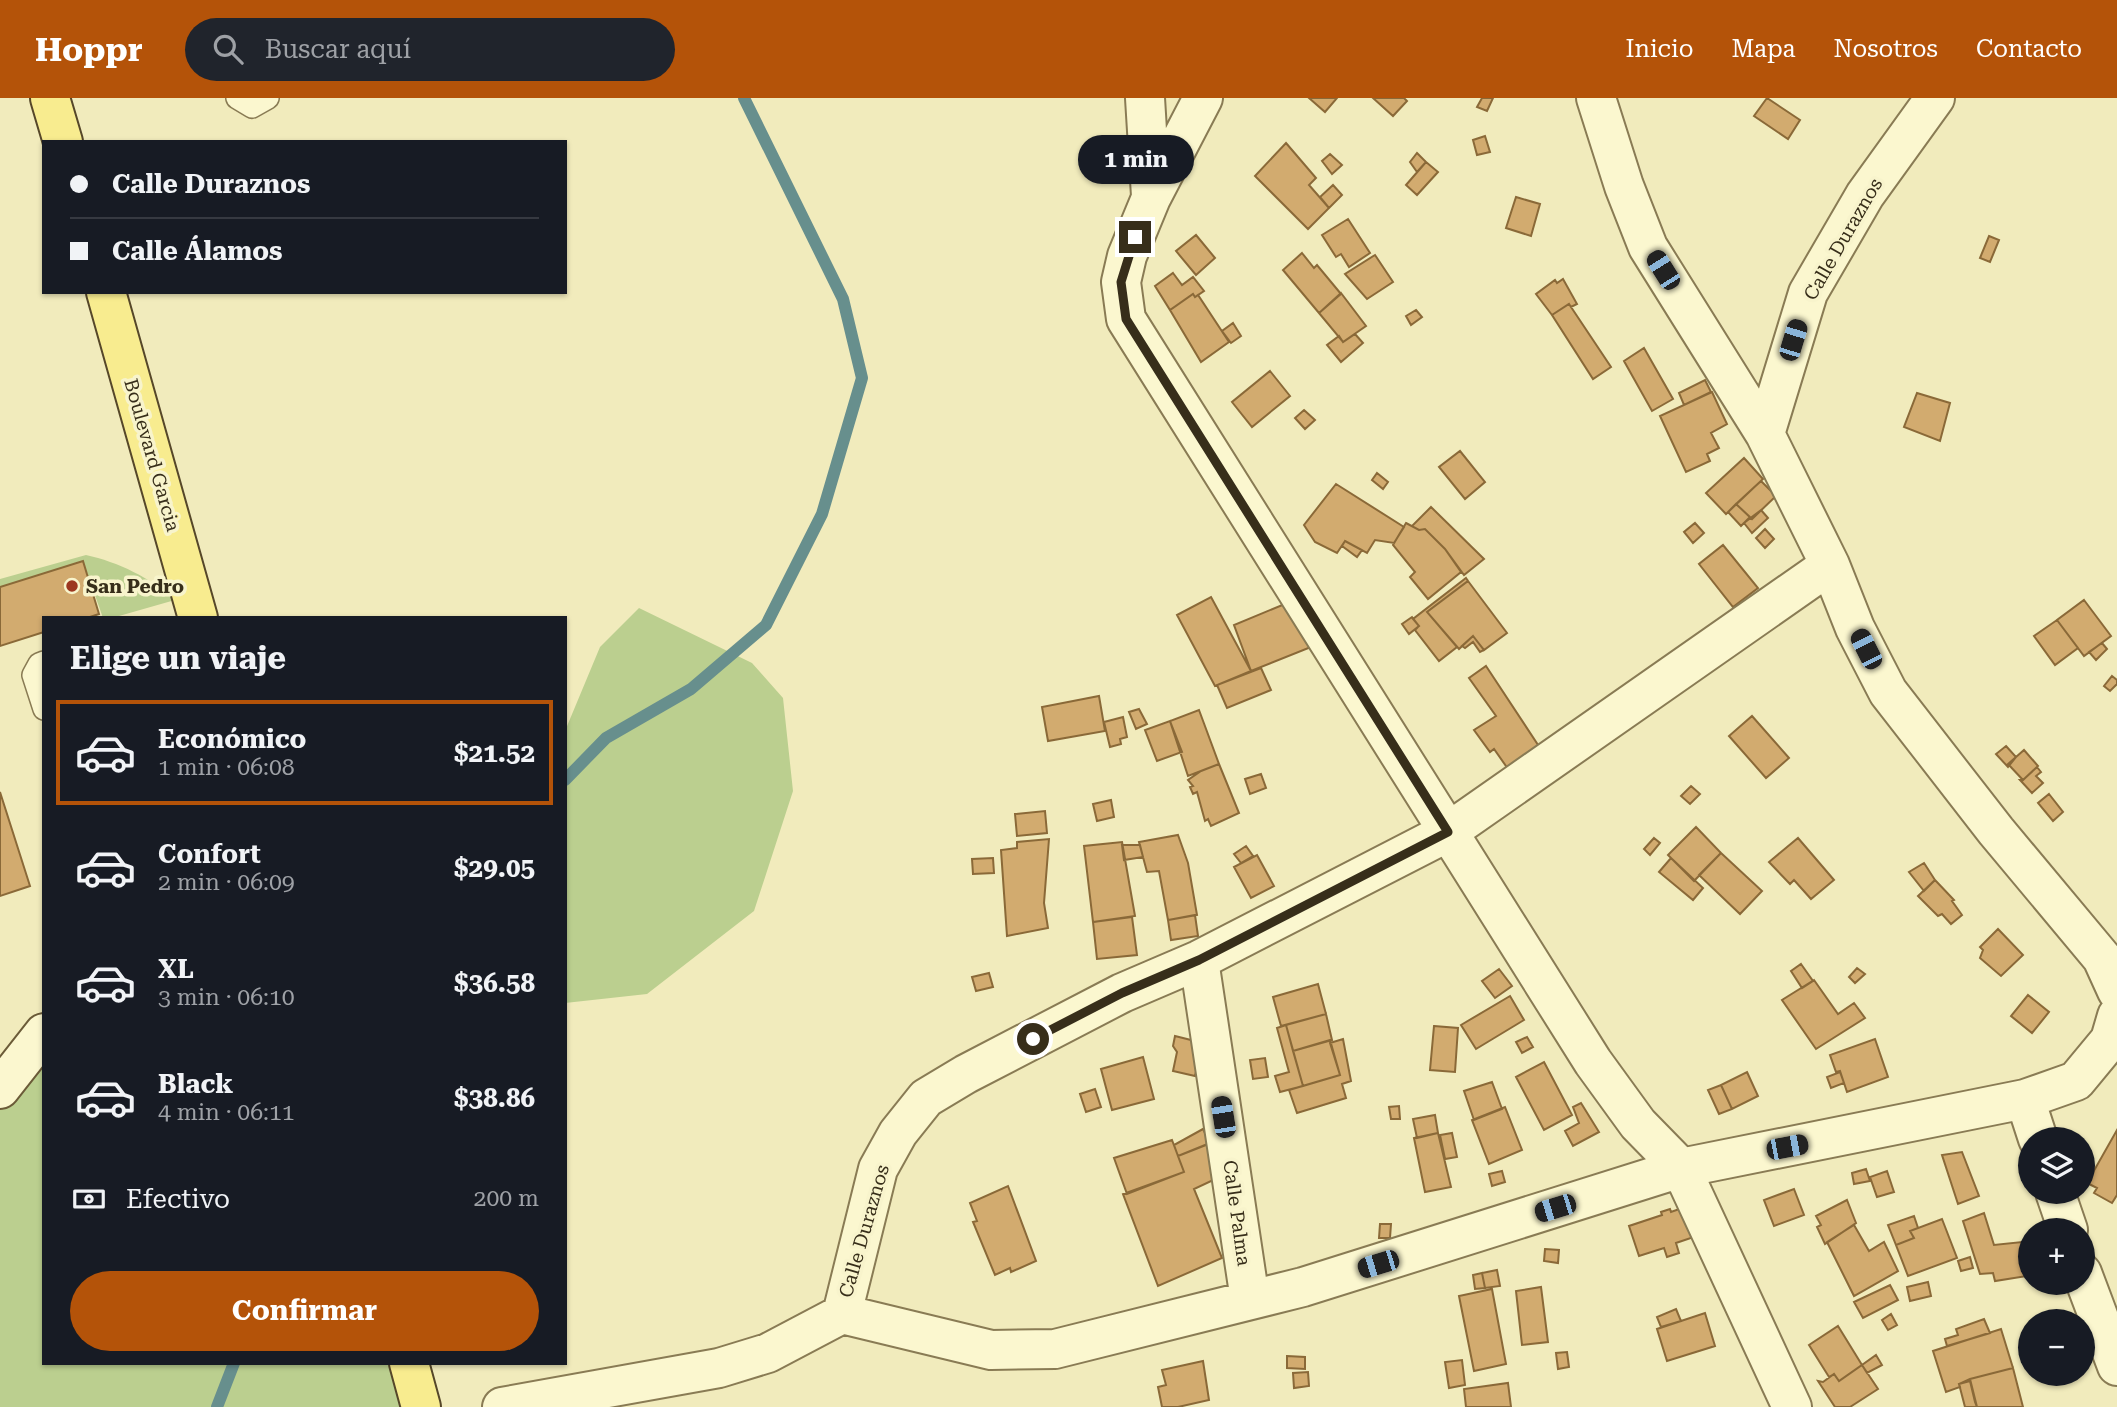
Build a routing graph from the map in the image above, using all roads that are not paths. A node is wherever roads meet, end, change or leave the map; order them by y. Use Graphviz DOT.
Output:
graph roads {
  1 [pos="50,98"];
  2 [pos="237,98"];
  3 [pos="268,98"];
  4 [pos="1145,98"];
  5 [pos="1203,98"];
  6 [pos="1596,98"];
  7 [pos="1936,98"];
  8 [pos="62,140"];
  9 [pos="1151,198"];
  10 [pos="107,294"];
  11 [pos="1765,434"];
  12 [pos="1830,565"];
  13 [pos="197,616"];
  14 [pos="42,663"];
  15 [pos="42,703"];
  16 [pos="1448,832"];
  17 [pos="1199,960"];
  18 [pos="2117,990"];
  19 [pos="2117,1016"];
  20 [pos="42,1036"];
  21 [pos="0,1089"];
  22 [pos="2025,1100"];
  23 [pos="2034,1127"];
  24 [pos="1682,1168"];
  25 [pos="2091,1295"];
  26 [pos="1250,1300"];
  27 [pos="842,1314"];
  28 [pos="2115,1353"];
  29 [pos="410,1365"];
  30 [pos="421,1407"];
  31 [pos="502,1407"];
  32 [pos="1792,1407"];
  1 -- 8 [label="main road"];
  2 -- 3 [label="lane"];
  4 -- 9 [label="street"];
  5 -- 9 [label="street"];
  6 -- 11 [label="street"];
  7 -- 11 [label="street, Calle Duraznos"];
  9 -- 16 [label="street"];
  10 -- 13 [label="main road, Boulevard Garcia"];
  11 -- 12 [label="street"];
  12 -- 16 [label="street, Calle Duraznos"];
  12 -- 18 [label="street"];
  14 -- 15 [label="lane"];
  16 -- 17 [label="street, Calle Duraznos"];
  16 -- 24 [label="street"];
  17 -- 26 [label="street, Calle Palma"];
  17 -- 27 [label="street, Calle Duraznos"];
  19 -- 22 [label="street"];
  20 -- 21 [label="street"];
  22 -- 23 [label="street"];
  22 -- 24 [label="street"];
  24 -- 26 [label="street"];
  24 -- 32 [label="street"];
  25 -- 28 [label="street"];
  26 -- 27 [label="street"];
  27 -- 31 [label="street, Calle Duraznos"];
  29 -- 30 [label="main road"];
}
